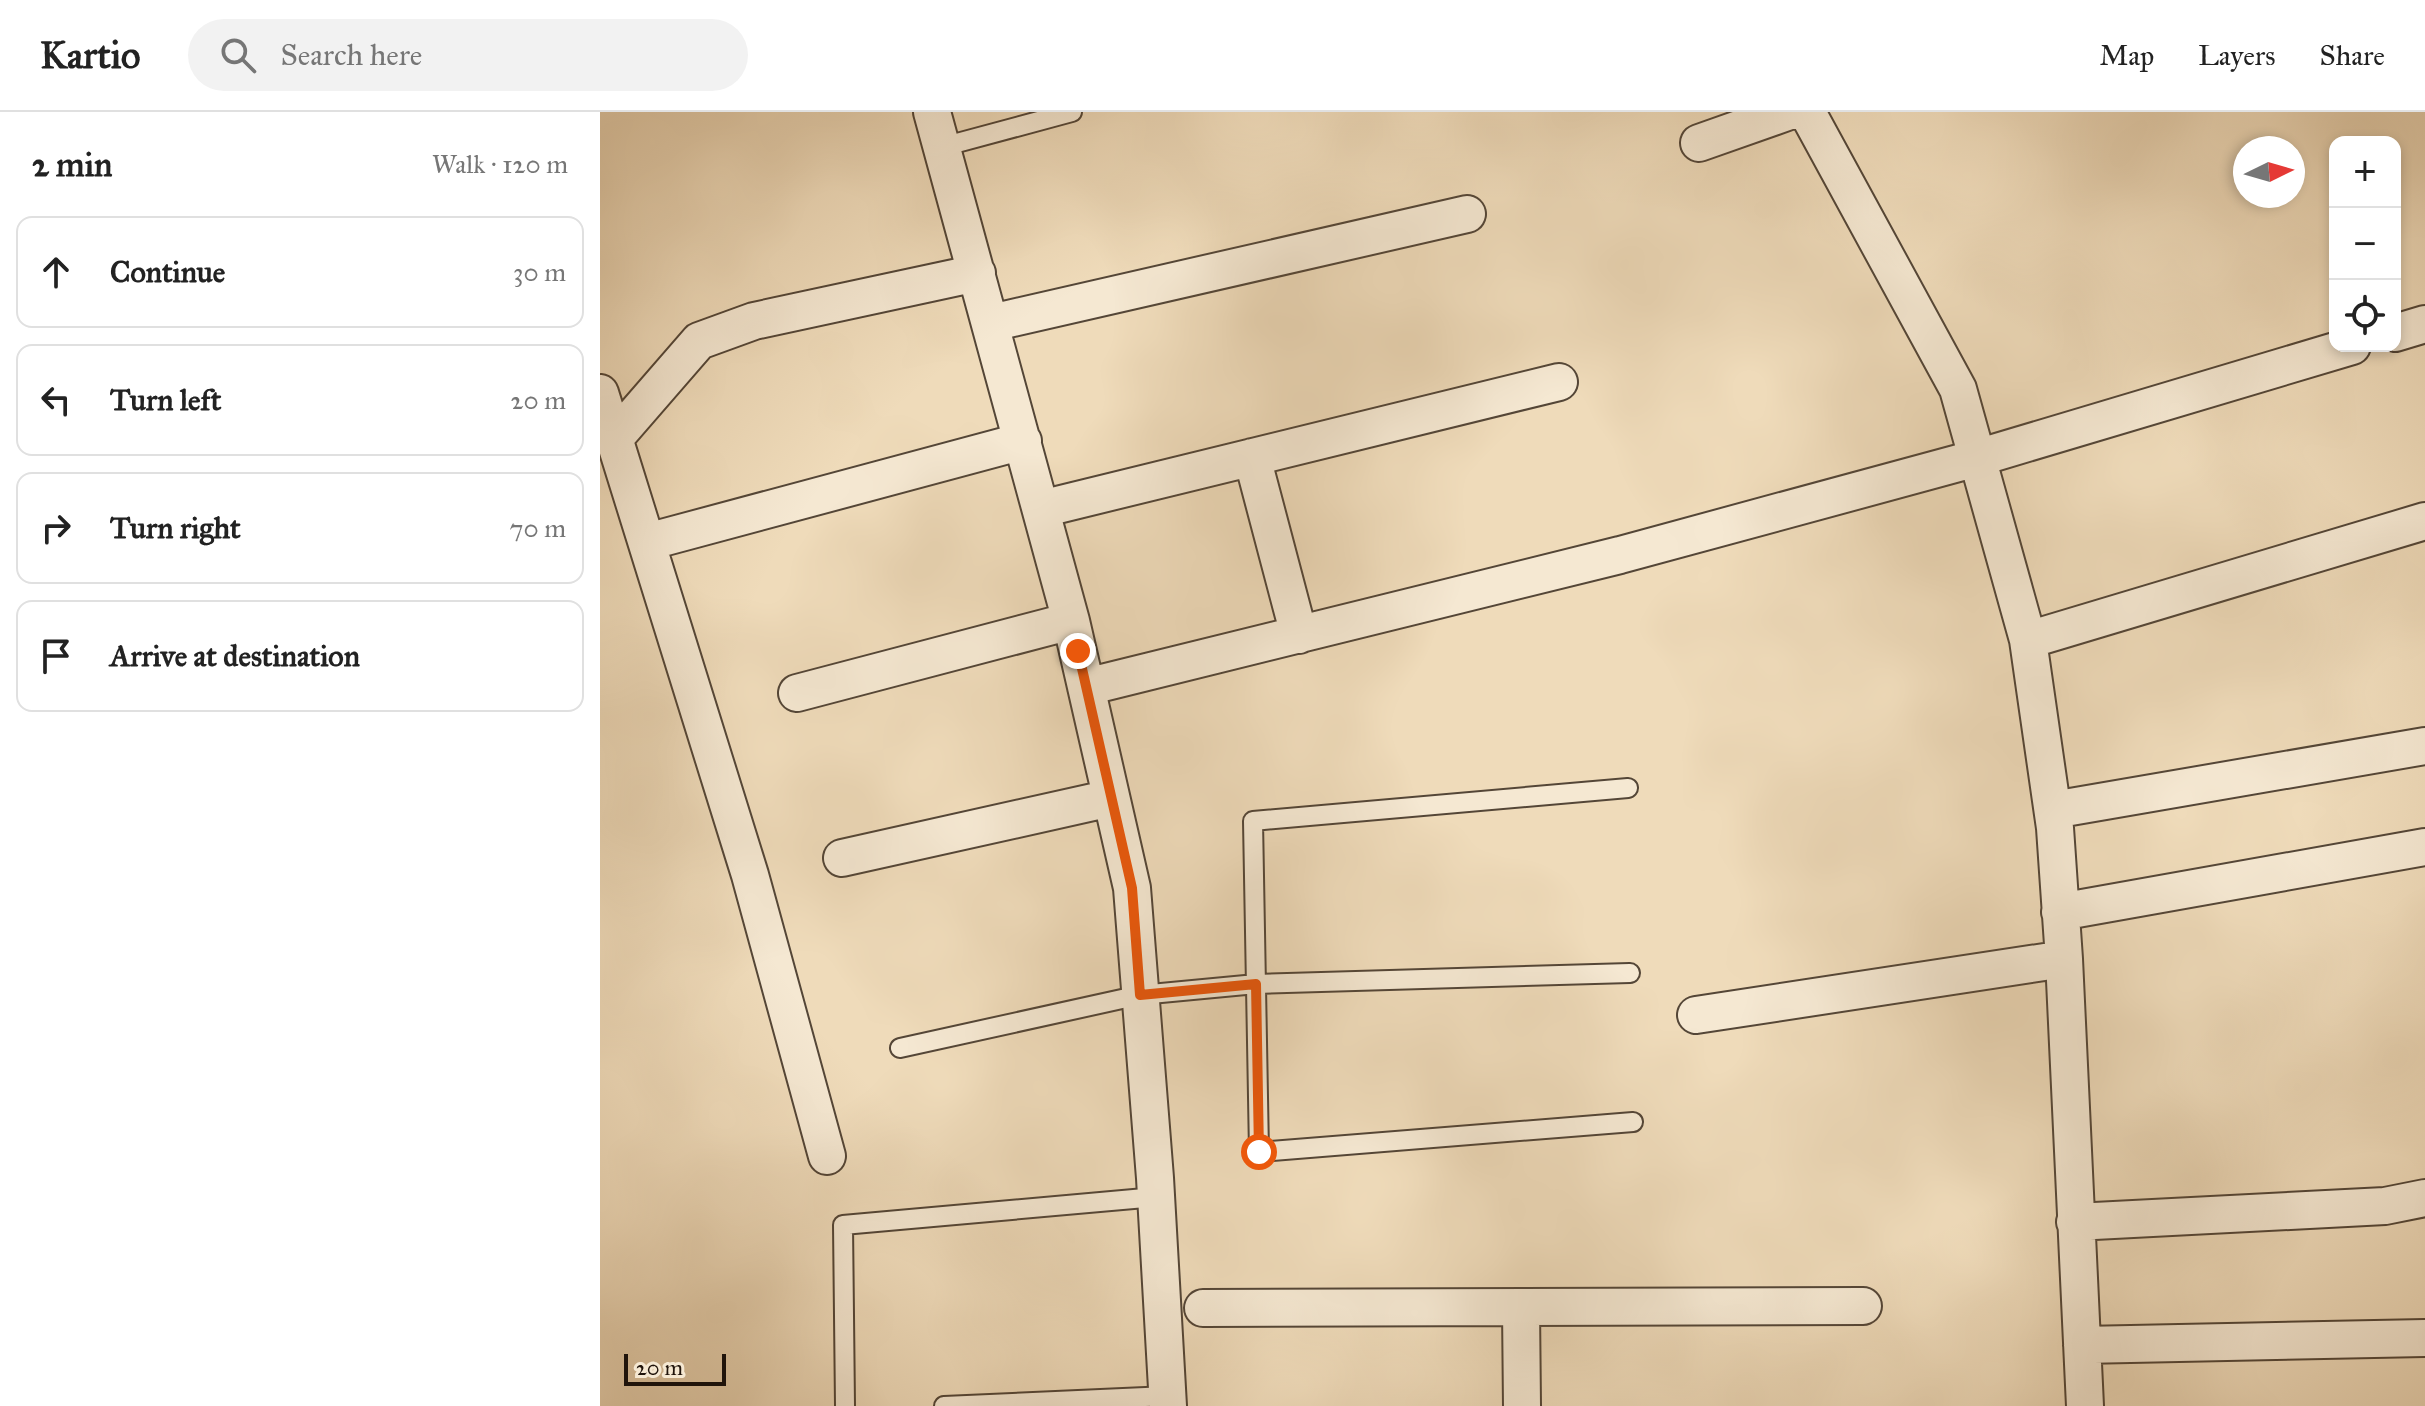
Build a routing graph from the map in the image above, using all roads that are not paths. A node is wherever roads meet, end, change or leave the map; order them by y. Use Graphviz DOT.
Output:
graph roads {
  1 [pos="932,112"];
  2 [pos="1072,112"];
  3 [pos="1787,112"];
  4 [pos="1807,112"];
  5 [pos="1699,143"];
  6 [pos="942,147"];
  7 [pos="1467,214"];
  8 [pos="977,273"];
  9 [pos="991,323"];
  10 [pos="2425,324"];
  11 [pos="2401,331"];
  12 [pos="2332,352"];
  13 [pos="1559,382"];
  14 [pos="600,393"];
  15 [pos="614,439"];
  16 [pos="1023,441"];
  17 [pos="1252,457"];
  18 [pos="1977,458"];
  19 [pos="1041,509"];
  20 [pos="2425,521"];
  21 [pos="647,542"];
  22 [pos="1071,621"];
  23 [pos="1299,635"];
  24 [pos="2028,640"];
  25 [pos="1086,687"];
  26 [pos="797,693"];
  27 [pos="2425,746"];
  28 [pos="1628,788"];
  29 [pos="1111,798"];
  30 [pos="2053,810"];
  31 [pos="2425,847"];
  32 [pos="842,858"];
  33 [pos="2060,912"];
  34 [pos="2064,959"];
  35 [pos="1630,973"];
  36 [pos="1256,984"];
  37 [pos="1140,995"];
  38 [pos="1696,1015"];
  39 [pos="900,1048"];
  40 [pos="1633,1122"];
  41 [pos="827,1156"];
  42 [pos="1156,1197"];
  43 [pos="2425,1198"];
  44 [pos="2075,1222"];
  45 [pos="1863,1306"];
  46 [pos="1203,1308"];
  47 [pos="1521,1308"];
  48 [pos="2425,1338"];
  49 [pos="2082,1345"];
  50 [pos="1168,1401"];
  51 [pos="845,1406"];
  52 [pos="944,1406"];
  53 [pos="1522,1406"];
  54 [pos="2085,1406"];
  1 -- 6 [label="street"];
  2 -- 6 [label="lane"];
  3 -- 5 [label="street"];
  4 -- 18 [label="street"];
  6 -- 8 [label="street"];
  7 -- 9 [label="street"];
  8 -- 9 [label="street"];
  8 -- 15 [label="street"];
  9 -- 16 [label="street"];
  10 -- 11 [label="street"];
  12 -- 18 [label="street"];
  13 -- 17 [label="street"];
  14 -- 15 [label="street"];
  15 -- 21 [label="street"];
  16 -- 19 [label="street"];
  16 -- 21 [label="street"];
  17 -- 19 [label="street"];
  17 -- 23 [label="street"];
  18 -- 23 [label="street"];
  18 -- 24 [label="street"];
  19 -- 22 [label="street"];
  20 -- 24 [label="street"];
  21 -- 41 [label="street"];
  22 -- 25 [label="street"];
  22 -- 26 [label="street"];
  23 -- 25 [label="street"];
  24 -- 30 [label="street"];
  25 -- 29 [label="street"];
  27 -- 30 [label="street"];
  28 -- 36 [label="lane"];
  29 -- 32 [label="street"];
  29 -- 37 [label="street"];
  30 -- 33 [label="street"];
  31 -- 33 [label="street"];
  33 -- 34 [label="street"];
  34 -- 38 [label="street"];
  34 -- 44 [label="street"];
  35 -- 36 [label="lane"];
  36 -- 37 [label="lane"];
  36 -- 40 [label="lane"];
  37 -- 39 [label="lane"];
  37 -- 42 [label="street"];
  42 -- 50 [label="street"];
  42 -- 51 [label="lane"];
  43 -- 44 [label="street"];
  44 -- 49 [label="street"];
  45 -- 47 [label="street"];
  46 -- 47 [label="street"];
  47 -- 53 [label="street"];
  48 -- 49 [label="street"];
  49 -- 54 [label="street"];
  50 -- 52 [label="lane"];
}
